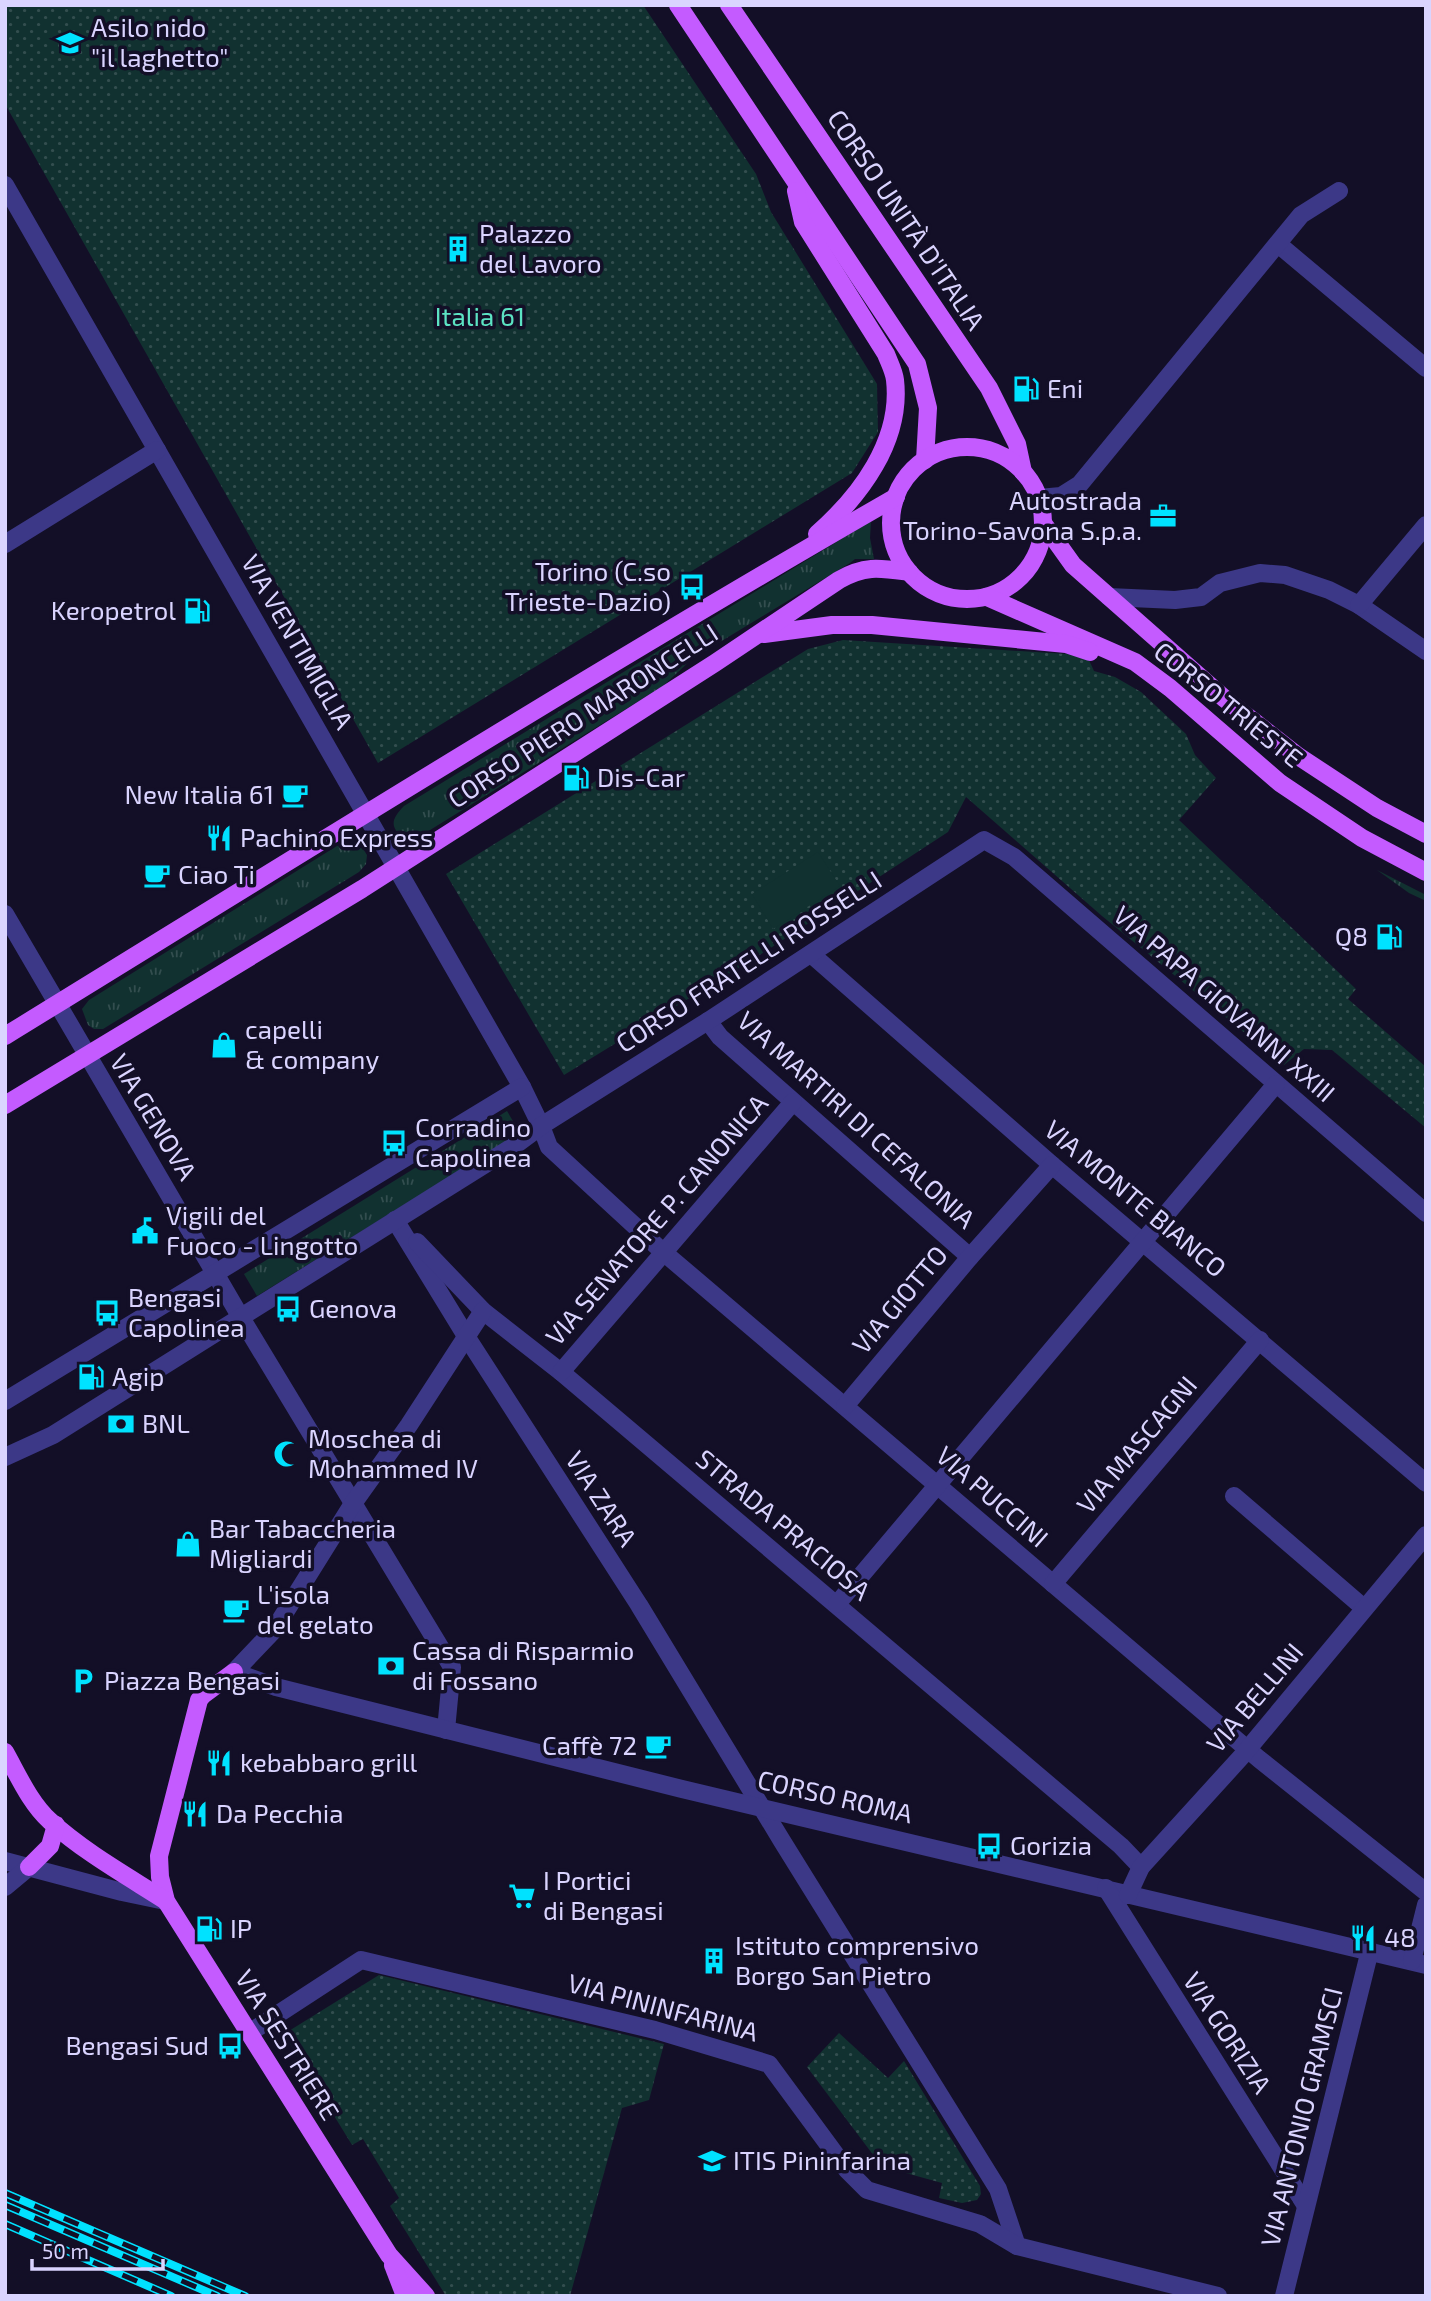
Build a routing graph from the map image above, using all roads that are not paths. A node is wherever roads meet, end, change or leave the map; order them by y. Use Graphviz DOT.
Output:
graph roads {
  1 [pos="678,5"];
  2 [pos="729,5"];
  3 [pos="794,179"];
  4 [pos="5,185"];
  5 [pos="1339,191"];
  6 [pos="12,212"];
  7 [pos="1278,244"];
  8 [pos="1426,368"];
  9 [pos="157,450"];
  10 [pos="925,460"];
  11 [pos="1023,472"];
  12 [pos="896,497"];
  13 [pos="1039,498"];
  14 [pos="1043,523"];
  15 [pos="1426,525"];
  16 [pos="5,544"];
  17 [pos="788,559"];
  18 [pos="909,572"];
  19 [pos="987,597"];
  20 [pos="1109,597"];
  21 [pos="1359,605"];
  22 [pos="758,635"];
  23 [pos="1426,651"];
  24 [pos="1135,662"];
  25 [pos="365,815"];
  26 [pos="1426,834"];
  27 [pos="984,840"];
  28 [pos="396,867"];
  29 [pos="1426,872"];
  30 [pos="5,914"];
  31 [pos="811,954"];
  32 [pos="57,1004"];
  33 [pos="708,1021"];
  34 [pos="5,1036"];
  35 [pos="85,1055"];
  36 [pos="1276,1084"];
  37 [pos="522,1087"];
  38 [pos="793,1102"];
  39 [pos="5,1105"];
  40 [pos="541,1126"];
  41 [pos="1052,1165"];
  42 [pos="1426,1213"];
  43 [pos="395,1220"];
  44 [pos="1144,1242"];
  45 [pos="662,1251"];
  46 [pos="970,1257"];
  47 [pos="215,1272"];
  48 [pos="483,1311"];
  49 [pos="240,1316"];
  50 [pos="466,1336"];
  51 [pos="1260,1340"];
  52 [pos="561,1372"];
  53 [pos="5,1401"];
  54 [pos="845,1406"];
  55 [pos="5,1457"];
  56 [pos="1426,1483"];
  57 [pos="937,1484"];
  58 [pos="1234,1496"];
  59 [pos="352,1505"];
  60 [pos="1426,1535"];
  61 [pos="1053,1584"];
  62 [pos="837,1604"];
  63 [pos="1364,1608"];
  64 [pos="234,1672"];
  65 [pos="446,1730"];
  66 [pos="1247,1749"];
  67 [pos="5,1752"];
  68 [pos="762,1807"];
  69 [pos="56,1825"];
  70 [pos="5,1861"];
  71 [pos="29,1867"];
  72 [pos="1141,1867"];
  73 [pos="5,1886"];
  74 [pos="1106,1888"];
  75 [pos="1426,1892"];
  76 [pos="1128,1895"];
  77 [pos="166,1901"];
  78 [pos="1426,1905"];
  79 [pos="1370,1950"];
  80 [pos="1419,1963"];
  81 [pos="249,2032"];
  82 [pos="1306,2206"];
  83 [pos="1017,2246"];
  84 [pos="389,2255"];
  85 [pos="405,2296"];
  86 [pos="426,2296"];
  87 [pos="1218,2296"];
  88 [pos="1284,2296"];
  1 -- 3 [label="main road"];
  2 -- 11 [label="main road, CORSO UNITÀ D'ITALIA"];
  3 -- 10 [label="main road"];
  3 -- 17 [label="main road"];
  4 -- 6 [label="street, VIA VENTIMIGLIA"];
  5 -- 7 [label="street"];
  6 -- 9 [label="street, VIA VENTIMIGLIA"];
  7 -- 8 [label="street"];
  7 -- 13 [label="street"];
  9 -- 16 [label="street"];
  9 -- 25 [label="street, VIA VENTIMIGLIA"];
  10 -- 11 [label="main road"];
  10 -- 12 [label="main road"];
  11 -- 13 [label="main road"];
  12 -- 17 [label="main road, CORSO PIERO MARONCELLI"];
  12 -- 18 [label="main road"];
  13 -- 14 [label="main road"];
  14 -- 19 [label="main road"];
  14 -- 20 [label="main road, CORSO TRIESTE"];
  15 -- 21 [label="street"];
  17 -- 25 [label="main road, CORSO PIERO MARONCELLI"];
  18 -- 19 [label="main road"];
  18 -- 22 [label="main road, CORSO PIERO MARONCELLI"];
  19 -- 24 [label="main road, CORSO TRIESTE"];
  20 -- 21 [label="street"];
  20 -- 26 [label="main road, CORSO TRIESTE"];
  21 -- 23 [label="street"];
  22 -- 24 [label="main road"];
  22 -- 28 [label="main road, CORSO PIERO MARONCELLI"];
  24 -- 29 [label="main road, CORSO TRIESTE"];
  25 -- 28 [label="street, VIA VENTIMIGLIA"];
  25 -- 32 [label="main road, CORSO PIERO MARONCELLI"];
  27 -- 31 [label="street, CORSO FRATELLI ROSSELLI"];
  27 -- 36 [label="street, VIA PAPA GIOVANNI XXIII"];
  28 -- 35 [label="main road, CORSO PIERO MARONCELLI"];
  28 -- 37 [label="street, VIA VENTIMIGLIA"];
  30 -- 32 [label="street, VIA GENOVA"];
  31 -- 33 [label="street, CORSO FRATELLI ROSSELLI"];
  31 -- 41 [label="street, VIA MONTE BIANCO"];
  32 -- 34 [label="main road, CORSO PIERO MARONCELLI"];
  32 -- 35 [label="street, VIA GENOVA"];
  33 -- 38 [label="street, VIA MARTIRI DI CEFALONIA"];
  33 -- 40 [label="street, CORSO FRATELLI ROSSELLI"];
  35 -- 39 [label="main road, CORSO PIERO MARONCELLI"];
  35 -- 47 [label="street, VIA GENOVA"];
  36 -- 42 [label="street, VIA PAPA GIOVANNI XXIII"];
  36 -- 44 [label="street"];
  37 -- 40 [label="street, VIA VENTIMIGLIA"];
  37 -- 47 [label="street"];
  38 -- 45 [label="street, VIA SENATORE P. CANONICA"];
  38 -- 46 [label="street, VIA MARTIRI DI CEFALONIA"];
  40 -- 43 [label="street, CORSO FRATELLI ROSSELLI"];
  40 -- 45 [label="street, VIA PUCCINI"];
  41 -- 44 [label="street, VIA MONTE BIANCO"];
  41 -- 46 [label="street, VIA GIOTTO"];
  43 -- 48 [label="street, STRADA PRACIOSA"];
  43 -- 49 [label="street, CORSO FRATELLI ROSSELLI"];
  43 -- 50 [label="street, VIA ZARA"];
  44 -- 51 [label="street, VIA MONTE BIANCO"];
  44 -- 57 [label="street"];
  45 -- 52 [label="street, VIA SENATORE P. CANONICA"];
  45 -- 54 [label="street, VIA PUCCINI"];
  46 -- 54 [label="street, VIA GIOTTO"];
  47 -- 49 [label="street, VIA GENOVA"];
  47 -- 53 [label="street"];
  48 -- 50 [label="street"];
  48 -- 52 [label="street, STRADA PRACIOSA"];
  49 -- 55 [label="street, CORSO FRATELLI ROSSELLI"];
  49 -- 59 [label="street, VIA GENOVA"];
  50 -- 59 [label="street"];
  50 -- 68 [label="street, VIA ZARA"];
  51 -- 56 [label="street, VIA MONTE BIANCO"];
  51 -- 61 [label="street, VIA MASCAGNI"];
  52 -- 62 [label="street, STRADA PRACIOSA"];
  54 -- 57 [label="street, VIA PUCCINI"];
  57 -- 61 [label="street, VIA PUCCINI"];
  57 -- 62 [label="street"];
  58 -- 63 [label="street"];
  59 -- 64 [label="street"];
  59 -- 65 [label="street, VIA GENOVA"];
  60 -- 63 [label="street, VIA BELLINI"];
  61 -- 66 [label="street, VIA PUCCINI"];
  62 -- 72 [label="street, STRADA PRACIOSA"];
  63 -- 66 [label="street, VIA BELLINI"];
  64 -- 65 [label="street, CORSO ROMA"];
  64 -- 77 [label="main road, VIA SESTRIERE"];
  65 -- 68 [label="street, CORSO ROMA"];
  66 -- 72 [label="street, VIA BELLINI"];
  66 -- 75 [label="street, VIA PUCCINI"];
  67 -- 69 [label="main road"];
  68 -- 74 [label="street, CORSO ROMA"];
  68 -- 83 [label="street, VIA ZARA"];
  69 -- 71 [label="main road"];
  69 -- 77 [label="main road"];
  70 -- 71 [label="street"];
  71 -- 73 [label="street"];
  71 -- 77 [label="street"];
  72 -- 76 [label="street, VIA BELLINI"];
  74 -- 76 [label="street, CORSO ROMA"];
  74 -- 82 [label="street, VIA GORIZIA"];
  76 -- 79 [label="street, CORSO ROMA"];
  77 -- 81 [label="main road, VIA SESTRIERE"];
  78 -- 80 [label="street"];
  79 -- 80 [label="street, CORSO ROMA"];
  79 -- 82 [label="street, VIA ANTONIO GRAMSCI"];
  81 -- 83 [label="street, VIA PININFARINA"];
  81 -- 84 [label="main road, VIA SESTRIERE"];
  82 -- 88 [label="street, VIA ANTONIO GRAMSCI"];
  83 -- 87 [label="street, VIA PININFARINA"];
  84 -- 85 [label="main road, VIA SESTRIERE"];
  84 -- 86 [label="main road, VIA SESTRIERE"];
}
